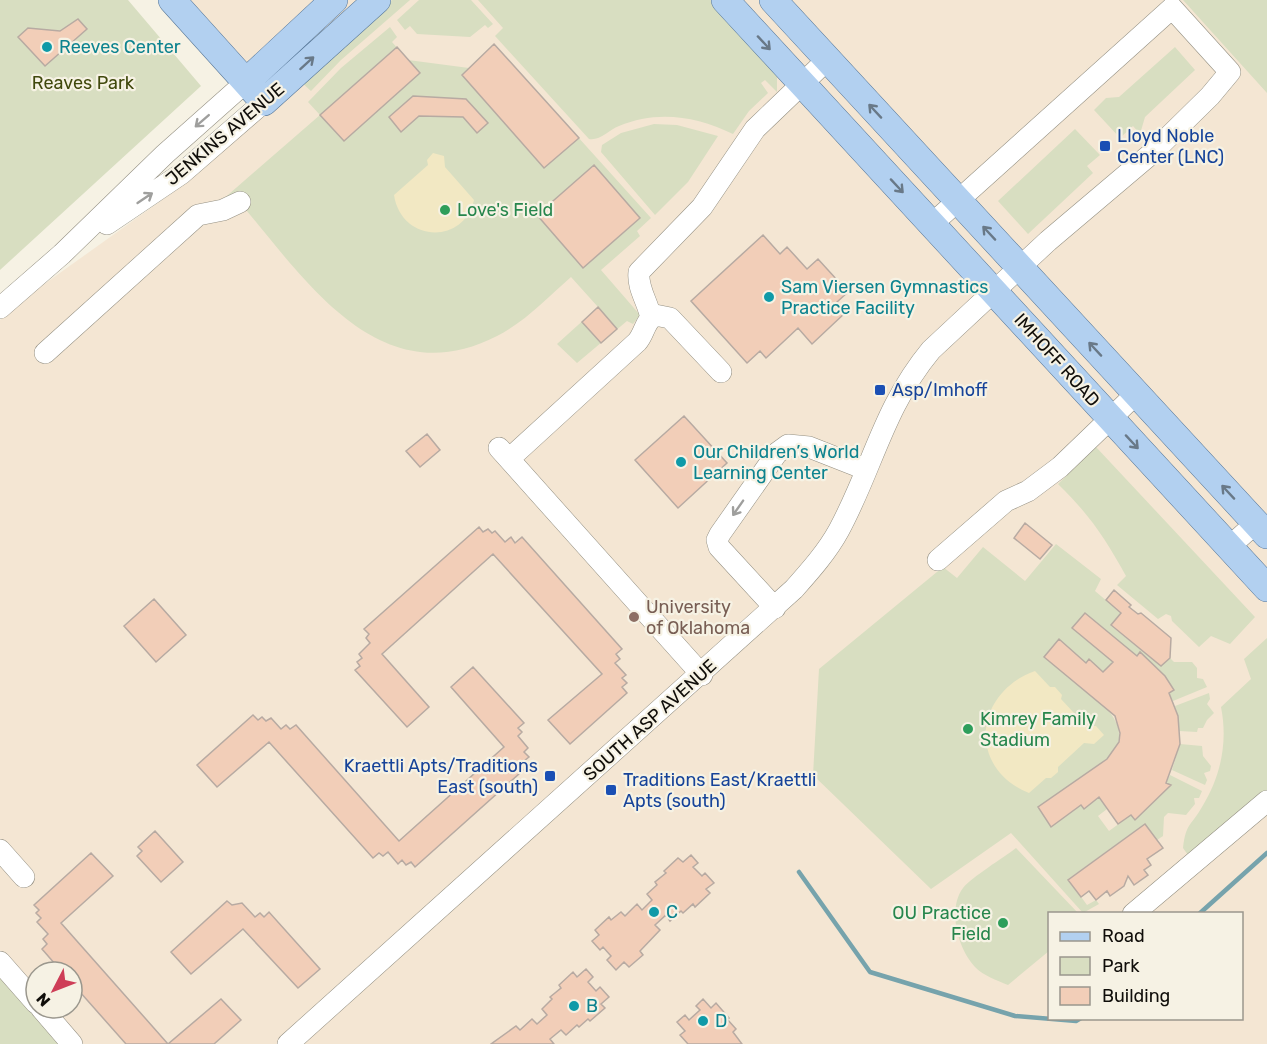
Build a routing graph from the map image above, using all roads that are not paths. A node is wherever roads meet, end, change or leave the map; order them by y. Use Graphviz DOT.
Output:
graph roads {
  1 [pos="172,0"];
  2 [pos="334,0"];
  3 [pos="378,0"];
  4 [pos="725,0"];
  5 [pos="773,0"];
  6 [pos="828,59"];
  7 [pos="802,84"];
  8 [pos="255,92"];
  9 [pos="958,200"];
  10 [pos="240,202"];
  11 [pos="932,224"];
  12 [pos="1019,267"];
  13 [pos="993,291"];
  14 [pos="0,308"];
  15 [pos="651,318"];
  16 [pos="45,354"];
  17 [pos="721,372"];
  18 [pos="1137,394"];
  19 [pos="1112,420"];
  20 [pos="865,469"];
  21 [pos="1261,529"];
  22 [pos="1229,547"];
  23 [pos="938,560"];
  24 [pos="1267,588"];
  25 [pos="775,608"];
  26 [pos="702,675"];
  27 [pos="1267,801"];
  28 [pos="0,850"];
  29 [pos="24,877"];
  30 [pos="1136,912"];
  31 [pos="0,962"];
  32 [pos="24,989"];
  33 [pos="51,1020"];
  34 [pos="72,1044"];
  35 [pos="288,1044"];
  1 -- 8 [label="main road"];
  2 -- 8 [label="main road, JENKINS AVENUE"];
  8 -- 3 [label="main road, JENKINS AVENUE, one-way"];
  4 -- 7 [label="main road, IMHOFF ROAD, one-way"];
  5 -- 6 [label="main road, IMHOFF ROAD"];
  6 -- 7 [label="street"];
  9 -- 6 [label="main road, IMHOFF ROAD, one-way"];
  7 -- 11 [label="main road, IMHOFF ROAD, one-way"];
  7 -- 15 [label="street"];
  8 -- 14 [label="street, JENKINS AVENUE"];
  9 -- 11 [label="street"];
  12 -- 9 [label="main road, IMHOFF ROAD, one-way"];
  9 -- 12 [label="street, SOUTH ASP AVENUE"];
  10 -- 16 [label="street"];
  11 -- 13 [label="main road, IMHOFF ROAD"];
  12 -- 13 [label="street, SOUTH ASP AVENUE"];
  18 -- 12 [label="main road, IMHOFF ROAD, one-way"];
  13 -- 19 [label="main road, IMHOFF ROAD"];
  13 -- 20 [label="street, SOUTH ASP AVENUE"];
  15 -- 17 [label="street"];
  15 -- 26 [label="street"];
  18 -- 19 [label="street"];
  21 -- 18 [label="main road, IMHOFF ROAD, one-way"];
  19 -- 22 [label="main road, IMHOFF ROAD, one-way"];
  19 -- 23 [label="street"];
  20 -- 25 [label="street, SOUTH ASP AVENUE"];
  20 -- 25 [label="street, one-way"];
  21 -- 22 [label="street"];
  22 -- 24 [label="main road, IMHOFF ROAD"];
  25 -- 26 [label="street, SOUTH ASP AVENUE"];
  26 -- 35 [label="street, SOUTH ASP AVENUE"];
  27 -- 30 [label="street"];
  28 -- 29 [label="street"];
  31 -- 32 [label="street"];
  33 -- 34 [label="street"];
}
